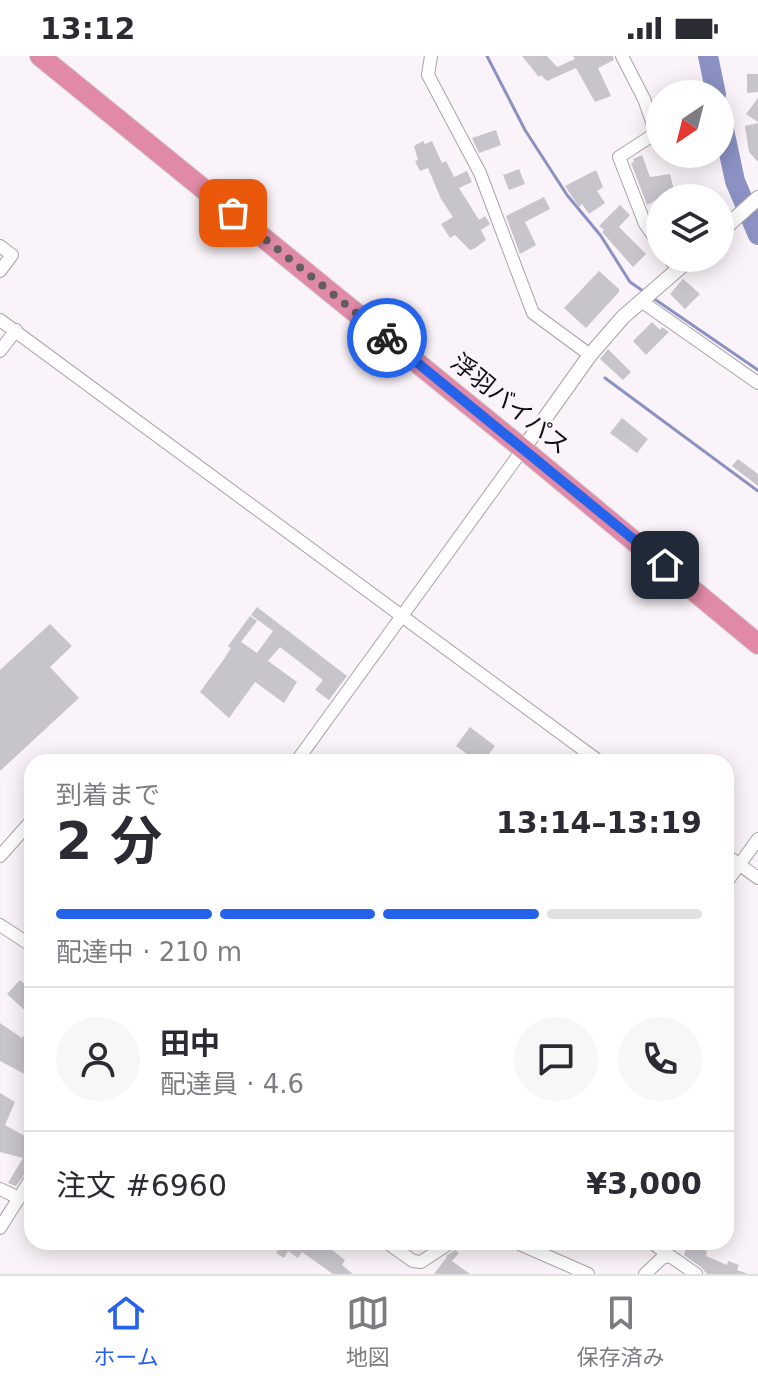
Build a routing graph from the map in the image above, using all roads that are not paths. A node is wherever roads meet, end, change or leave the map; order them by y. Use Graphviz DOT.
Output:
graph roads {
  1 [pos="40,56"];
  2 [pos="431,56"];
  3 [pos="622,56"];
  4 [pos="758,198"];
  5 [pos="734,219"];
  6 [pos="646,225"];
  7 [pos="0,246"];
  8 [pos="0,271"];
  9 [pos="668,272"];
  10 [pos="641,301"];
  11 [pos="0,320"];
  12 [pos="16,330"];
  13 [pos="0,351"];
  14 [pos="590,355"];
  15 [pos="758,383"];
  16 [pos="523,449"];
  17 [pos="403,617"];
  18 [pos="758,644"];
  19 [pos="302,754"];
  20 [pos="589,754"];
  21 [pos="24,829"];
  22 [pos="758,839"];
  23 [pos="0,856"];
  24 [pos="734,861"];
  25 [pos="739,864"];
  26 [pos="734,871"];
  27 [pos="758,878"];
  28 [pos="0,925"];
  29 [pos="24,941"];
  30 [pos="0,1189"];
  31 [pos="24,1190"];
  32 [pos="19,1198"];
  33 [pos="0,1228"];
  34 [pos="397,1250"];
  35 [pos="439,1250"];
  36 [pos="533,1250"];
  37 [pos="662,1250"];
  38 [pos="670,1256"];
  39 [pos="588,1274"];
  40 [pos="645,1274"];
  41 [pos="696,1274"];
  1 -- 16 [label="highway, 浮羽バイパス"];
  2 -- 14 [label="street"];
  3 -- 6 [label="street"];
  4 -- 5 [label="street"];
  7 -- 8 [label="street"];
  9 -- 10 [label="street"];
  10 -- 14 [label="street"];
  10 -- 15 [label="street"];
  11 -- 12 [label="street"];
  12 -- 13 [label="street"];
  12 -- 17 [label="street"];
  14 -- 16 [label="street"];
  16 -- 17 [label="street"];
  16 -- 18 [label="highway, 浮羽バイパス"];
  17 -- 19 [label="street"];
  17 -- 20 [label="street"];
  21 -- 23 [label="street"];
  22 -- 25 [label="street"];
  24 -- 25 [label="street"];
  25 -- 26 [label="street"];
  25 -- 27 [label="street"];
  28 -- 29 [label="street"];
  30 -- 32 [label="street"];
  31 -- 32 [label="street"];
  32 -- 33 [label="street"];
  34 -- 35 [label="street"];
  36 -- 39 [label="street"];
  37 -- 38 [label="street"];
  38 -- 40 [label="street"];
  38 -- 41 [label="street"];
}
